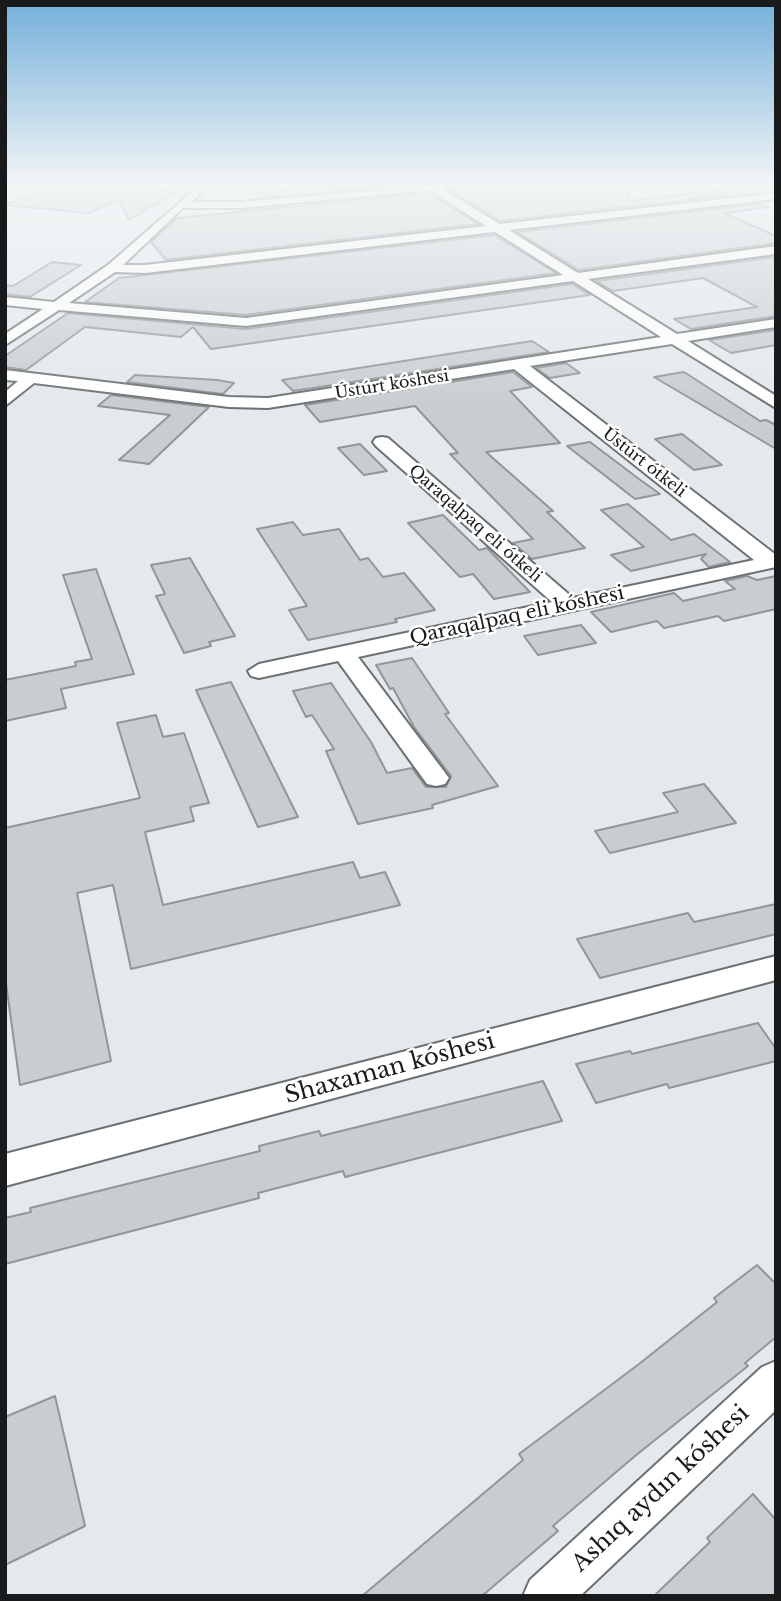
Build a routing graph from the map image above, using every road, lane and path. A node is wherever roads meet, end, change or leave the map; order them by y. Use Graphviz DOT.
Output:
graph roads {
  1 [pos="122,259"];
  2 [pos="233,259"];
  3 [pos="546,259"];
  4 [pos="714,259"];
  5 [pos="112,268"];
  6 [pos="578,278"];
  7 [pos="5,302"];
  8 [pos="56,307"];
  9 [pos="776,323"];
  10 [pos="675,340"];
  11 [pos="5,341"];
  12 [pos="519,365"];
  13 [pos="5,375"];
  14 [pos="30,379"];
  15 [pos="5,401"];
  16 [pos="776,403"];
  17 [pos="382,442"];
  18 [pos="772,562"];
  19 [pos="568,605"];
  20 [pos="344,653"];
  21 [pos="259,671"];
  22 [pos="436,779"];
  23 [pos="776,968"];
  24 [pos="5,1170"];
  25 [pos="776,1381"];
  26 [pos="546,1596"];
  1 -- 5 [label="street"];
  2 -- 5 [label="street"];
  3 -- 6 [label="street"];
  4 -- 6 [label="street"];
  5 -- 8 [label="street"];
  6 -- 8 [label="street"];
  6 -- 10 [label="street"];
  7 -- 8 [label="street"];
  8 -- 11 [label="street"];
  9 -- 10 [label="street, Ústúrt kóshesi"];
  10 -- 12 [label="street, Ústúrt kóshesi"];
  10 -- 16 [label="street"];
  12 -- 14 [label="street, Ústúrt kóshesi"];
  12 -- 18 [label="street, Ústúrt ótkeli"];
  13 -- 14 [label="street, Ústúrt kóshesi"];
  14 -- 15 [label="street"];
  17 -- 19 [label="street, Qaraqalpaq eli ótkeli"];
  18 -- 19 [label="street, Qaraqalpaq eli kóshesi"];
  19 -- 20 [label="street, Qaraqalpaq eli kóshesi"];
  20 -- 21 [label="street, Qaraqalpaq eli kóshesi"];
  20 -- 22 [label="street"];
  23 -- 24 [label="street, Shaxaman kóshesi"];
  25 -- 26 [label="street, Ashıq aydın kóshesi"];
}
